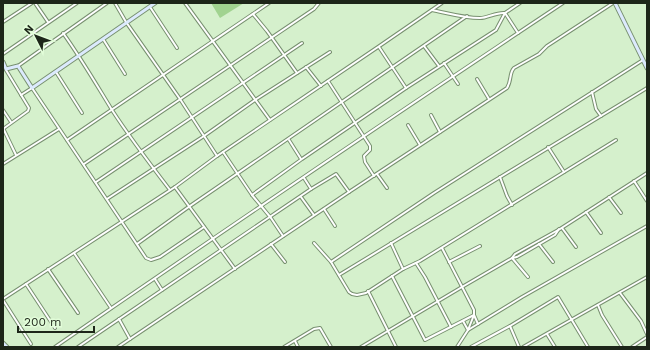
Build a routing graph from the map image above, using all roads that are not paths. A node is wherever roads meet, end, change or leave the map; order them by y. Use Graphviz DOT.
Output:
graph roads {
  1 [pos="32,3"];
  2 [pos="35,3"];
  3 [pos="77,3"];
  4 [pos="106,3"];
  5 [pos="114,3"];
  6 [pos="155,3"];
  7 [pos="185,3"];
  8 [pos="269,3"];
  9 [pos="320,3"];
  10 [pos="442,3"];
  11 [pos="520,3"];
  12 [pos="563,3"];
  13 [pos="614,3"];
  14 [pos="150,6"];
  15 [pos="432,10"];
  16 [pos="505,13"];
  17 [pos="253,14"];
  18 [pos="467,16"];
  19 [pos="3,22"];
  20 [pos="48,22"];
  21 [pos="126,22"];
  22 [pos="63,32"];
  23 [pos="518,33"];
  24 [pos="271,37"];
  25 [pos="103,39"];
  26 [pos="213,41"];
  27 [pos="302,43"];
  28 [pos="424,46"];
  29 [pos="378,47"];
  30 [pos="177,48"];
  31 [pos="330,52"];
  32 [pos="3,54"];
  33 [pos="284,55"];
  34 [pos="80,56"];
  35 [pos="643,60"];
  36 [pos="3,62"];
  37 [pos="444,63"];
  38 [pos="231,65"];
  39 [pos="18,66"];
  40 [pos="439,66"];
  41 [pos="306,67"];
  42 [pos="392,67"];
  43 [pos="647,68"];
  44 [pos="6,69"];
  45 [pos="56,72"];
  46 [pos="296,73"];
  47 [pos="125,74"];
  48 [pos="163,75"];
  49 [pos="453,76"];
  50 [pos="477,80"];
  51 [pos="328,81"];
  52 [pos="242,83"];
  53 [pos="458,84"];
  54 [pos="321,86"];
  55 [pos="32,88"];
  56 [pos="406,88"];
  57 [pos="647,88"];
  58 [pos="592,92"];
  59 [pos="21,95"];
  60 [pos="180,99"];
  61 [pos="489,99"];
  62 [pos="255,100"];
  63 [pos="342,102"];
  64 [pos="112,109"];
  65 [pos="3,110"];
  66 [pos="82,113"];
  67 [pos="431,116"];
  68 [pos="601,116"];
  69 [pos="192,118"];
  70 [pos="270,120"];
  71 [pos="11,122"];
  72 [pos="355,122"];
  73 [pos="408,125"];
  74 [pos="3,128"];
  75 [pos="59,129"];
  76 [pos="440,132"];
  77 [pos="128,134"];
  78 [pos="204,136"];
  79 [pos="364,136"];
  80 [pos="67,140"];
  81 [pos="288,140"];
  82 [pos="616,140"];
  83 [pos="420,145"];
  84 [pos="548,147"];
  85 [pos="141,152"];
  86 [pos="223,152"];
  87 [pos="16,155"];
  88 [pos="217,156"];
  89 [pos="302,159"];
  90 [pos="3,164"];
  91 [pos="84,164"];
  92 [pos="154,169"];
  93 [pos="564,172"];
  94 [pos="647,173"];
  95 [pos="238,174"];
  96 [pos="377,174"];
  97 [pos="374,176"];
  98 [pos="500,177"];
  99 [pos="304,178"];
  100 [pos="634,181"];
  101 [pos="96,182"];
  102 [pos="175,187"];
  103 [pos="387,188"];
  104 [pos="311,189"];
  105 [pos="170,190"];
  106 [pos="349,192"];
  107 [pos="252,195"];
  108 [pos="300,197"];
  109 [pos="610,197"];
  110 [pos="107,199"];
  111 [pos="647,201"];
  112 [pos="512,204"];
  113 [pos="190,206"];
  114 [pos="262,207"];
  115 [pos="324,209"];
  116 [pos="586,212"];
  117 [pos="621,213"];
  118 [pos="314,215"];
  119 [pos="271,218"];
  120 [pos="121,221"];
  121 [pos="335,226"];
  122 [pos="647,226"];
  123 [pos="204,227"];
  124 [pos="561,228"];
  125 [pos="601,233"];
  126 [pos="283,236"];
  127 [pos="213,240"];
  128 [pos="314,243"];
  129 [pos="391,243"];
  130 [pos="137,244"];
  131 [pos="271,244"];
  132 [pos="539,244"];
  133 [pos="480,246"];
  134 [pos="576,247"];
  135 [pos="442,248"];
  136 [pos="221,250"];
  137 [pos="74,253"];
  138 [pos="512,258"];
  139 [pos="285,262"];
  140 [pos="330,262"];
  141 [pos="449,262"];
  142 [pos="553,262"];
  143 [pos="416,263"];
  144 [pos="48,269"];
  145 [pos="235,269"];
  146 [pos="403,269"];
  147 [pos="339,275"];
  148 [pos="392,276"];
  149 [pos="528,277"];
  150 [pos="647,277"];
  151 [pos="155,279"];
  152 [pos="26,284"];
  153 [pos="462,287"];
  154 [pos="162,290"];
  155 [pos="368,291"];
  156 [pos="620,292"];
  157 [pos="3,300"];
  158 [pos="437,301"];
  159 [pos="598,305"];
  160 [pos="111,308"];
  161 [pos="78,313"];
  162 [pos="474,315"];
  163 [pos="413,316"];
  164 [pos="119,319"];
  165 [pos="572,320"];
  166 [pos="464,321"];
  167 [pos="478,324"];
  168 [pos="510,326"];
  169 [pos="451,327"];
  170 [pos="55,328"];
  171 [pos="388,330"];
  172 [pos="468,330"];
  173 [pos="547,334"];
  174 [pos="647,335"];
  175 [pos="130,339"];
  176 [pos="295,341"];
  177 [pos="3,343"];
  178 [pos="31,344"];
  179 [pos="364,346"];
  180 [pos="7,347"];
  181 [pos="55,347"];
  182 [pos="78,347"];
  183 [pos="118,347"];
  184 [pos="284,347"];
  185 [pos="298,347"];
  186 [pos="331,347"];
  187 [pos="361,347"];
  188 [pos="396,347"];
  189 [pos="457,347"];
  190 [pos="471,347"];
  191 [pos="520,347"];
  192 [pos="523,347"];
  193 [pos="555,347"];
  194 [pos="588,347"];
  195 [pos="622,347"];
  196 [pos="632,347"];
  1 -- 19 [label="street"];
  2 -- 20 [label="street"];
  3 -- 20 [label="street"];
  4 -- 22 [label="street"];
  5 -- 21 [label="street"];
  6 -- 14 [label="street"];
  7 -- 26 [label="street"];
  8 -- 17 [label="street"];
  9 -- 24 [label="street"];
  10 -- 15 [label="street"];
  11 -- 16 [label="street"];
  12 -- 23 [label="street"];
  13 -- 35 [label="street"];
  13 -- 61 [label="street"];
  14 -- 21 [label="street"];
  14 -- 30 [label="street"];
  15 -- 18 [label="street"];
  15 -- 29 [label="street"];
  16 -- 18 [label="street"];
  16 -- 23 [label="street"];
  16 -- 37 [label="street"];
  17 -- 24 [label="street"];
  17 -- 26 [label="street"];
  18 -- 28 [label="street"];
  20 -- 32 [label="street"];
  21 -- 25 [label="street"];
  21 -- 48 [label="street"];
  22 -- 34 [label="street"];
  22 -- 39 [label="street"];
  23 -- 49 [label="street"];
  24 -- 33 [label="street"];
  24 -- 38 [label="street"];
  25 -- 34 [label="street"];
  25 -- 47 [label="street"];
  26 -- 38 [label="street"];
  26 -- 48 [label="street"];
  27 -- 33 [label="street"];
  28 -- 40 [label="street"];
  28 -- 42 [label="street"];
  29 -- 42 [label="street"];
  29 -- 51 [label="street"];
  31 -- 41 [label="street"];
  33 -- 46 [label="street"];
  33 -- 52 [label="street"];
  34 -- 45 [label="street"];
  34 -- 64 [label="street"];
  35 -- 43 [label="street"];
  35 -- 58 [label="street"];
  36 -- 44 [label="street"];
  37 -- 40 [label="street"];
  37 -- 49 [label="street"];
  38 -- 52 [label="street"];
  38 -- 60 [label="street"];
  39 -- 44 [label="street"];
  39 -- 55 [label="street"];
  40 -- 56 [label="street"];
  41 -- 46 [label="street"];
  41 -- 54 [label="street"];
  42 -- 56 [label="street"];
  42 -- 63 [label="street"];
  44 -- 59 [label="street"];
  45 -- 55 [label="street"];
  45 -- 66 [label="street"];
  46 -- 62 [label="street"];
  48 -- 60 [label="street"];
  48 -- 64 [label="street"];
  49 -- 53 [label="street"];
  49 -- 79 [label="street"];
  50 -- 61 [label="street"];
  51 -- 54 [label="street"];
  51 -- 63 [label="street"];
  52 -- 62 [label="street"];
  52 -- 69 [label="street"];
  54 -- 70 [label="street"];
  55 -- 59 [label="street"];
  55 -- 75 [label="street"];
  56 -- 72 [label="street"];
  57 -- 68 [label="street"];
  58 -- 68 [label="street"];
  58 -- 140 [label="street"];
  59 -- 71 [label="street"];
  60 -- 69 [label="street"];
  60 -- 77 [label="street"];
  61 -- 76 [label="street"];
  62 -- 70 [label="street"];
  62 -- 78 [label="street"];
  63 -- 72 [label="street"];
  63 -- 81 [label="street"];
  64 -- 77 [label="street"];
  64 -- 80 [label="street"];
  65 -- 71 [label="street"];
  67 -- 76 [label="street"];
  68 -- 84 [label="street"];
  69 -- 78 [label="street"];
  69 -- 85 [label="street"];
  70 -- 86 [label="street"];
  71 -- 74 [label="street"];
  72 -- 79 [label="street"];
  72 -- 89 [label="street"];
  73 -- 83 [label="street"];
  74 -- 87 [label="street"];
  75 -- 80 [label="street"];
  75 -- 87 [label="street"];
  76 -- 83 [label="street"];
  77 -- 85 [label="street"];
  77 -- 91 [label="street"];
  78 -- 88 [label="street"];
  78 -- 92 [label="street"];
  79 -- 97 [label="street"];
  79 -- 99 [label="street"];
  80 -- 91 [label="street"];
  81 -- 89 [label="street"];
  81 -- 95 [label="street"];
  82 -- 93 [label="street"];
  83 -- 96 [label="street"];
  84 -- 93 [label="street"];
  84 -- 98 [label="street"];
  85 -- 92 [label="street"];
  85 -- 101 [label="street"];
  86 -- 88 [label="street"];
  86 -- 95 [label="street"];
  87 -- 90 [label="street"];
  88 -- 102 [label="street"];
  89 -- 107 [label="street"];
  91 -- 101 [label="street"];
  92 -- 105 [label="street"];
  92 -- 110 [label="street"];
  93 -- 112 [label="street"];
  94 -- 100 [label="street"];
  95 -- 107 [label="street"];
  95 -- 113 [label="street"];
  96 -- 97 [label="street"];
  96 -- 103 [label="street"];
  97 -- 106 [label="street"];
  98 -- 112 [label="street"];
  98 -- 129 [label="street"];
  99 -- 104 [label="street"];
  99 -- 114 [label="street"];
  100 -- 109 [label="street"];
  100 -- 111 [label="street"];
  101 -- 110 [label="street"];
  102 -- 105 [label="street"];
  102 -- 113 [label="street"];
  104 -- 106 [label="street"];
  104 -- 108 [label="street"];
  105 -- 120 [label="street"];
  106 -- 115 [label="street"];
  107 -- 114 [label="street"];
  108 -- 118 [label="street"];
  108 -- 119 [label="street"];
  109 -- 116 [label="street"];
  109 -- 117 [label="street"];
  110 -- 120 [label="street"];
  112 -- 135 [label="street"];
  113 -- 123 [label="street"];
  113 -- 130 [label="street"];
  114 -- 119 [label="street"];
  114 -- 127 [label="street"];
  115 -- 118 [label="street"];
  115 -- 121 [label="street"];
  116 -- 124 [label="street"];
  116 -- 125 [label="street"];
  118 -- 126 [label="street"];
  119 -- 126 [label="street"];
  119 -- 136 [label="street"];
  120 -- 130 [label="street"];
  120 -- 137 [label="street"];
  122 -- 167 [label="street"];
  123 -- 127 [label="street"];
  123 -- 130 [label="street"];
  124 -- 132 [label="street"];
  124 -- 134 [label="street"];
  124 -- 138 [label="street"];
  126 -- 131 [label="street"];
  127 -- 136 [label="street"];
  127 -- 151 [label="street"];
  128 -- 140 [label="street"];
  129 -- 146 [label="street"];
  129 -- 147 [label="street"];
  131 -- 139 [label="street"];
  131 -- 145 [label="street"];
  132 -- 138 [label="street"];
  132 -- 142 [label="street"];
  133 -- 141 [label="street"];
  135 -- 141 [label="street"];
  135 -- 143 [label="street"];
  136 -- 145 [label="street"];
  136 -- 154 [label="street"];
  137 -- 144 [label="street"];
  137 -- 160 [label="street"];
  138 -- 149 [label="street"];
  138 -- 153 [label="street"];
  140 -- 147 [label="street"];
  141 -- 153 [label="street"];
  143 -- 146 [label="street"];
  143 -- 158 [label="street"];
  144 -- 152 [label="street"];
  144 -- 161 [label="street"];
  145 -- 175 [label="street"];
  146 -- 148 [label="street"];
  147 -- 155 [label="street"];
  148 -- 155 [label="street"];
  148 -- 163 [label="street"];
  150 -- 156 [label="street"];
  151 -- 154 [label="street"];
  151 -- 160 [label="street"];
  152 -- 157 [label="street"];
  152 -- 170 [label="street"];
  153 -- 158 [label="street"];
  153 -- 162 [label="street"];
  154 -- 164 [label="street"];
  155 -- 171 [label="street"];
  156 -- 159 [label="street"];
  156 -- 174 [label="street"];
  157 -- 178 [label="street"];
  158 -- 163 [label="street"];
  158 -- 169 [label="street"];
  159 -- 165 [label="street"];
  159 -- 195 [label="street"];
  160 -- 181 [label="street"];
  162 -- 166 [label="street"];
  162 -- 167 [label="street"];
  162 -- 172 [label="street"];
  163 -- 169 [label="street"];
  163 -- 171 [label="street"];
  164 -- 175 [label="street"];
  164 -- 182 [label="street"];
  165 -- 168 [label="street"];
  165 -- 173 [label="street"];
  165 -- 194 [label="street"];
  166 -- 169 [label="street"];
  166 -- 172 [label="street"];
  167 -- 172 [label="street"];
  168 -- 190 [label="street"];
  168 -- 191 [label="street"];
  171 -- 179 [label="street"];
  171 -- 188 [label="street"];
  172 -- 189 [label="street"];
  173 -- 192 [label="street"];
  173 -- 193 [label="street"];
  174 -- 196 [label="street"];
  175 -- 183 [label="street"];
  176 -- 184 [label="street"];
  176 -- 185 [label="street"];
  176 -- 186 [label="street"];
  177 -- 180 [label="street"];
  179 -- 187 [label="street"];
}
